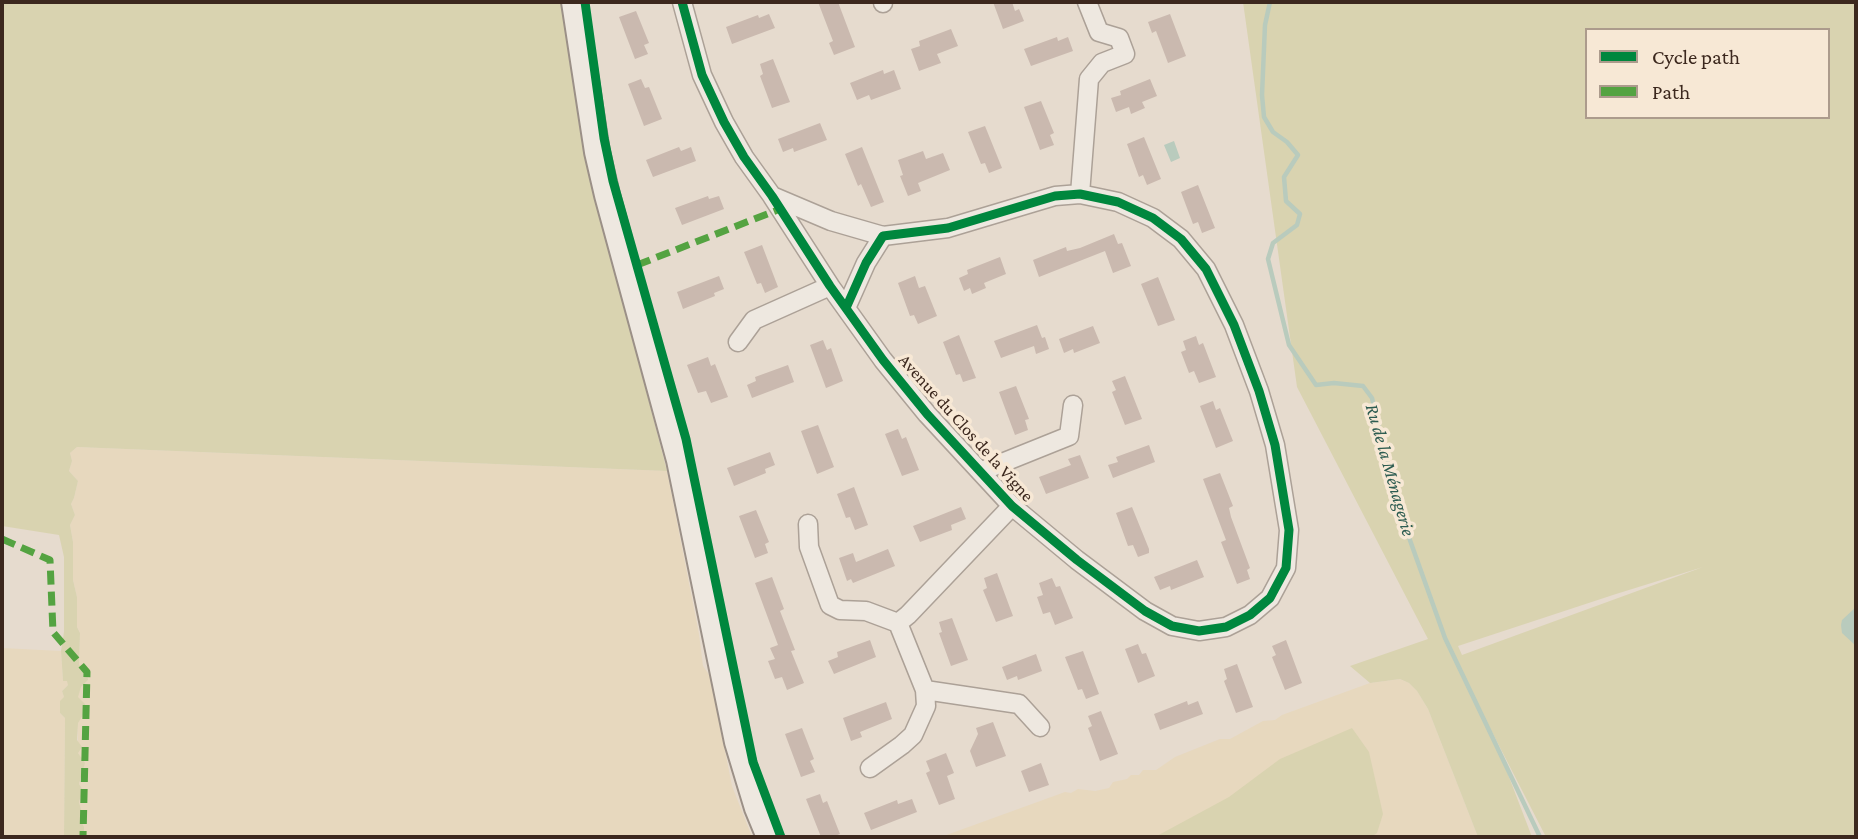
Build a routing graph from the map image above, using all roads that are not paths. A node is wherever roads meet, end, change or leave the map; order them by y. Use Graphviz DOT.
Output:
graph roads {
  1 [pos="574,2"];
  2 [pos="682,2"];
  3 [pos="1087,2"];
  4 [pos="1080,194"];
  5 [pos="772,196"];
  6 [pos="883,236"];
  7 [pos="830,286"];
  8 [pos="846,307"];
  9 [pos="738,342"];
  10 [pos="1073,405"];
  11 [pos="982,471"];
  12 [pos="1012,506"];
  13 [pos="808,524"];
  14 [pos="898,623"];
  15 [pos="925,690"];
  16 [pos="1040,727"];
  17 [pos="870,768"];
  18 [pos="769,837"];
  1 -- 18 [label="street"];
  2 -- 5 [label="street, Avenue du Clos de la Vigne"];
  3 -- 4 [label="street"];
  4 -- 6 [label="street, Avenue du Clos de la Vigne"];
  4 -- 12 [label="street, Avenue du Clos de la Vigne"];
  5 -- 6 [label="street, Avenue du Clos de la Vigne"];
  5 -- 7 [label="street, Avenue du Clos de la Vigne"];
  6 -- 8 [label="street"];
  7 -- 8 [label="street, Avenue du Clos de la Vigne"];
  7 -- 9 [label="street"];
  8 -- 11 [label="street, Avenue du Clos de la Vigne"];
  10 -- 11 [label="street"];
  11 -- 12 [label="street, Avenue du Clos de la Vigne"];
  12 -- 14 [label="street"];
  13 -- 14 [label="street"];
  14 -- 15 [label="street"];
  15 -- 16 [label="street"];
  15 -- 17 [label="street"];
}
